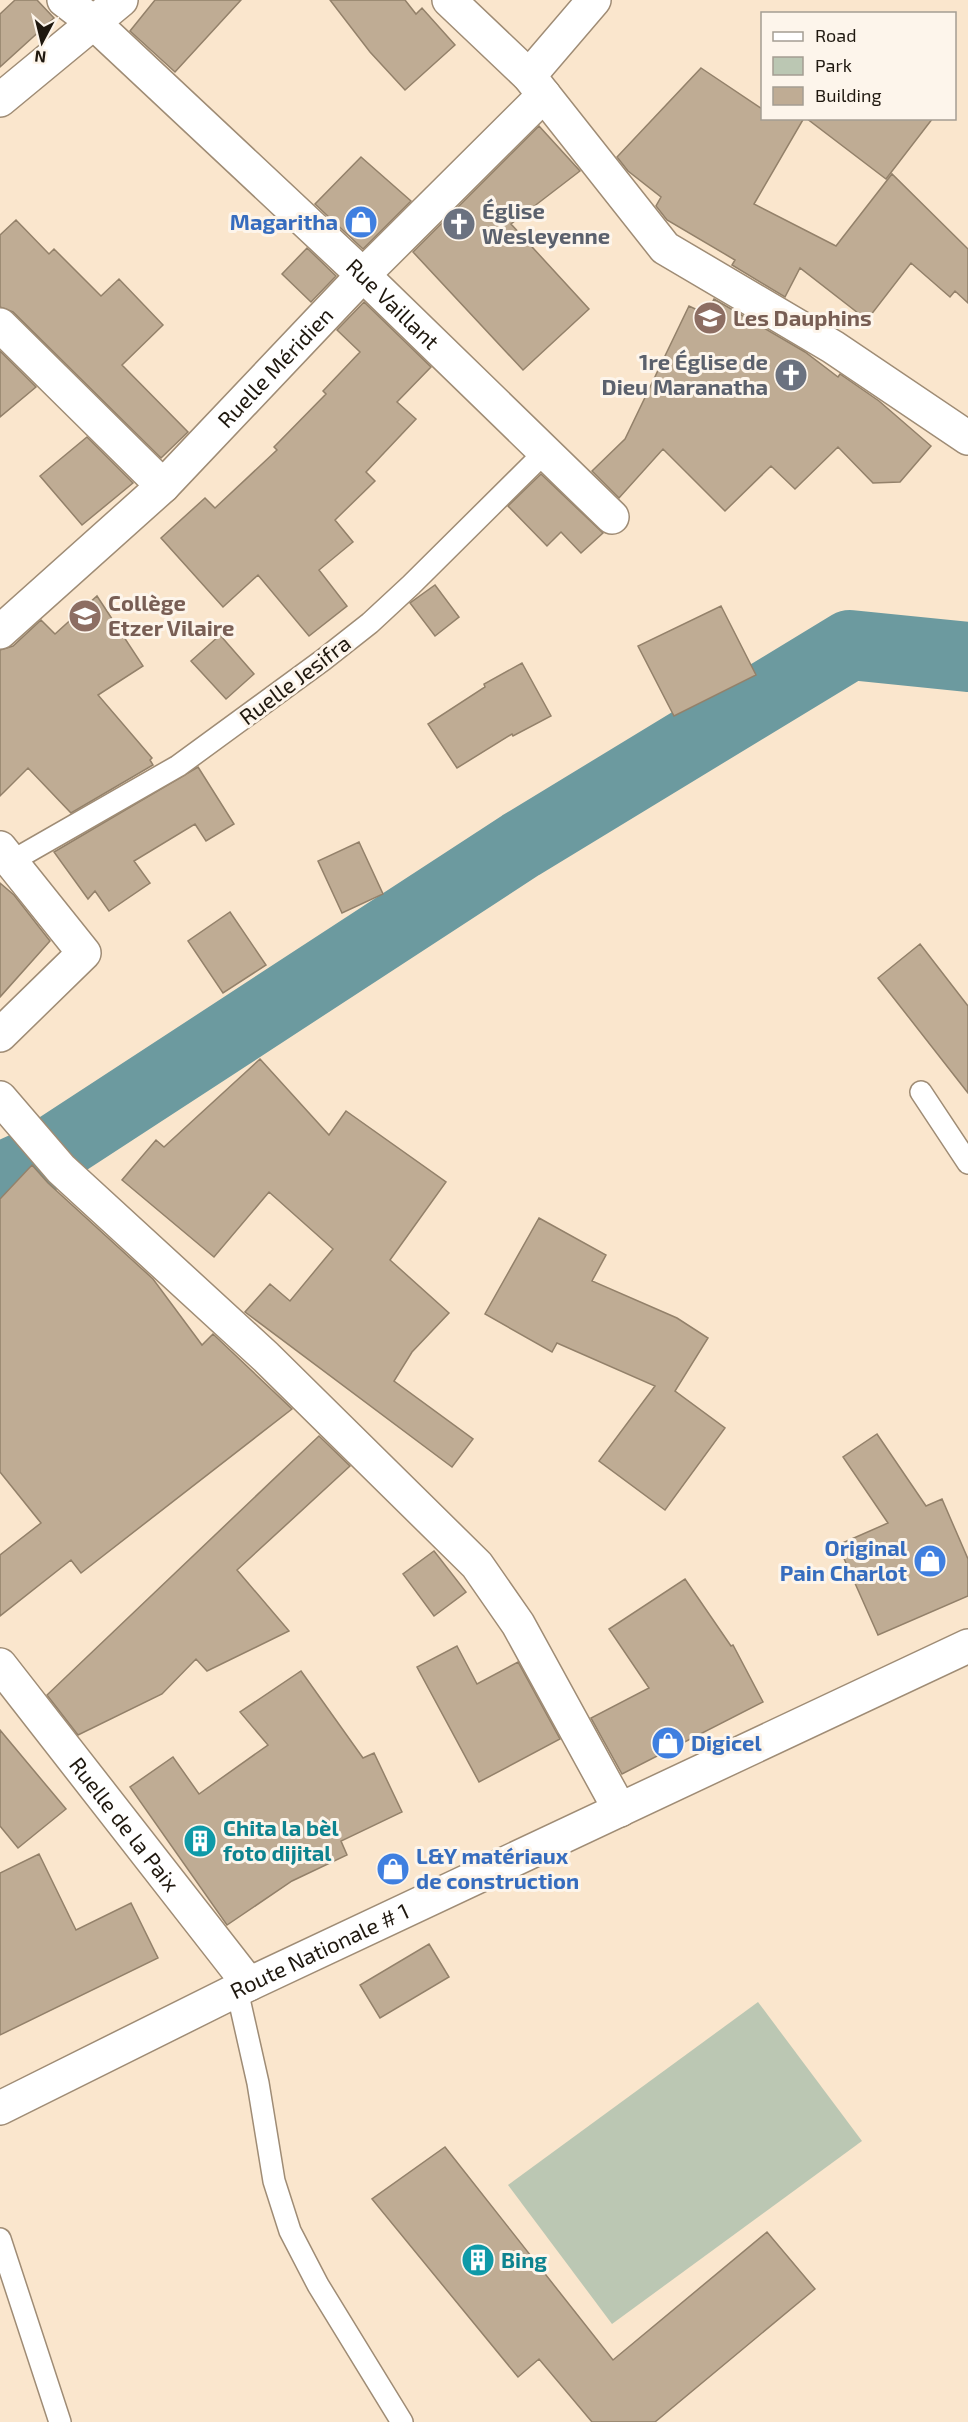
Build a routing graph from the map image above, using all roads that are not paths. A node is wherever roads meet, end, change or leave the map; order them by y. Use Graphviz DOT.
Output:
graph roads {
  1 [pos="64,0"];
  2 [pos="121,0"];
  3 [pos="449,0"];
  4 [pos="594,0"];
  5 [pos="94,23"];
  6 [pos="536,85"];
  7 [pos="0,100"];
  8 [pos="363,275"];
  9 [pos="0,325"];
  10 [pos="968,438"];
  11 [pos="544,453"];
  12 [pos="163,486"];
  13 [pos="612,517"];
  14 [pos="0,632"];
  15 [pos="6,855"];
  16 [pos="0,1035"];
  17 [pos="921,1092"];
  18 [pos="0,1098"];
  19 [pos="968,1163"];
  20 [pos="968,1646"];
  21 [pos="0,1665"];
  22 [pos="620,1810"];
  23 [pos="243,1987"];
  24 [pos="0,2108"];
  25 [pos="0,2239"];
  26 [pos="60,2422"];
  27 [pos="402,2422"];
  1 -- 5 [label="street, Rue Vaillant"];
  2 -- 5 [label="street"];
  3 -- 6 [label="street"];
  4 -- 6 [label="street, Ruelle Méridien"];
  5 -- 7 [label="street"];
  5 -- 8 [label="street, Rue Vaillant"];
  6 -- 8 [label="street, Ruelle Méridien"];
  6 -- 10 [label="street"];
  8 -- 11 [label="street, Rue Vaillant"];
  8 -- 12 [label="street, Ruelle Méridien"];
  9 -- 12 [label="street"];
  11 -- 13 [label="street, Rue Vaillant"];
  11 -- 15 [label="lane, Ruelle Jesifra"];
  12 -- 14 [label="street, Ruelle Méridien"];
  15 -- 16 [label="street"];
  17 -- 19 [label="lane"];
  18 -- 22 [label="street"];
  20 -- 22 [label="street, Route Nationale # 1"];
  21 -- 23 [label="street, Ruelle de la Paix"];
  22 -- 23 [label="street, Route Nationale # 1"];
  23 -- 24 [label="street, Route Nationale # 1"];
  23 -- 27 [label="lane"];
  25 -- 26 [label="lane"];
}
